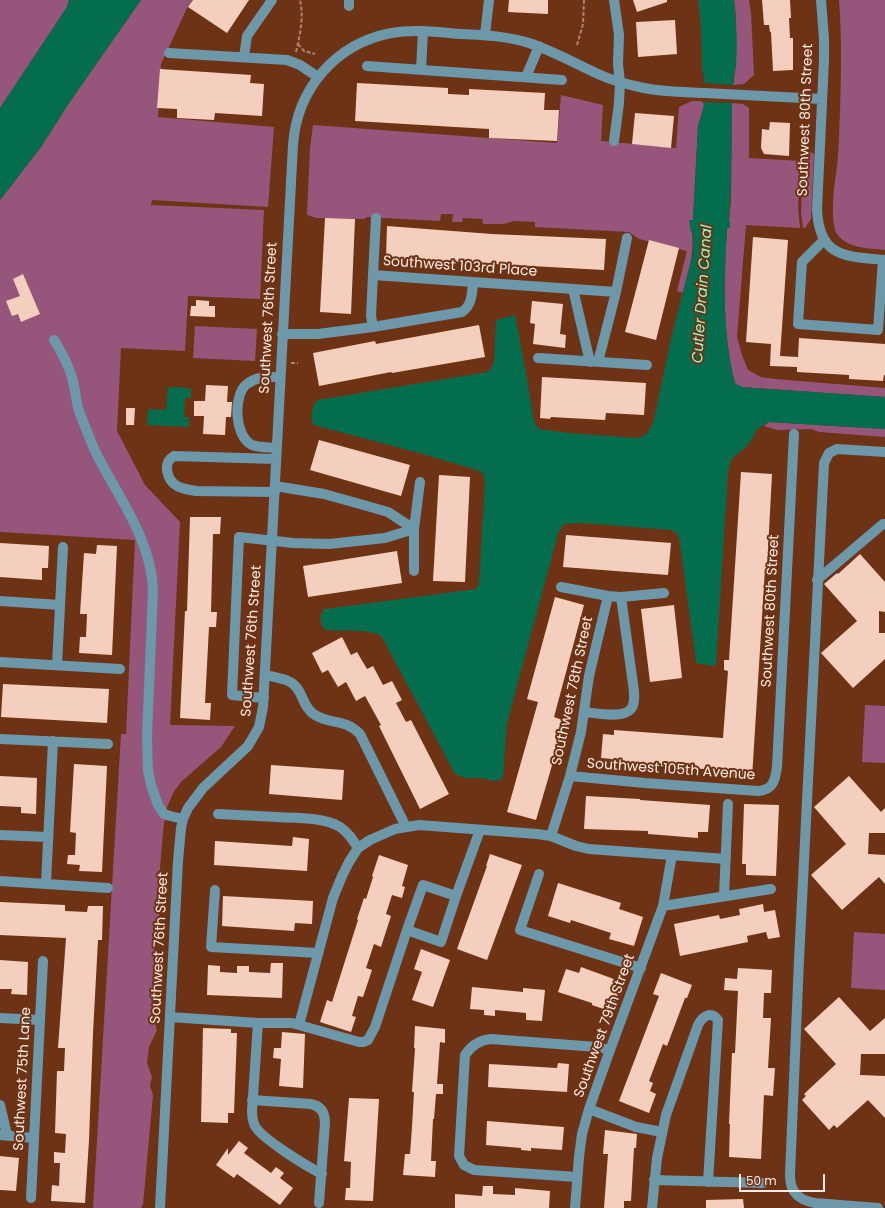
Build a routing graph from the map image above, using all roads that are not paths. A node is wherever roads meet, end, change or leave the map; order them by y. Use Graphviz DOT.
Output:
graph roads {
  1 [pos="272,0"];
  2 [pos="489,0"];
  3 [pos="614,0"];
  4 [pos="821,0"];
  5 [pos="424,31"];
  6 [pos="485,35"];
  7 [pos="539,46"];
  8 [pos="169,53"];
  9 [pos="244,57"];
  10 [pos="367,66"];
  11 [pos="421,69"];
  12 [pos="318,77"];
  13 [pos="526,77"];
  14 [pos="562,80"];
  15 [pos="620,82"];
  16 [pos="822,99"];
  17 [pos="614,141"];
  18 [pos="376,218"];
  19 [pos="627,238"];
  20 [pos="824,240"];
  21 [pos="884,260"];
  22 [pos="373,275"];
  23 [pos="473,282"];
  24 [pos="573,289"];
  25 [pos="616,292"];
  26 [pos="373,327"];
  27 [pos="282,334"];
  28 [pos="54,340"];
  29 [pos="538,358"];
  30 [pos="594,362"];
  31 [pos="647,365"];
  32 [pos="280,377"];
  33 [pos="794,434"];
  34 [pos="248,442"];
  35 [pos="277,448"];
  36 [pos="885,452"];
  37 [pos="244,458"];
  38 [pos="276,459"];
  39 [pos="420,482"];
  40 [pos="275,489"];
  41 [pos="885,524"];
  42 [pos="414,529"];
  43 [pos="273,541"];
  44 [pos="63,547"];
  45 [pos="414,571"];
  46 [pos="817,580"];
  47 [pos="562,587"];
  48 [pos="664,593"];
  49 [pos="608,596"];
  50 [pos="622,597"];
  51 [pos="0,600"];
  52 [pos="60,605"];
  53 [pos="0,662"];
  54 [pos="57,665"];
  55 [pos="120,669"];
  56 [pos="266,675"];
  57 [pos="264,698"];
  58 [pos="585,712"];
  59 [pos="0,739"];
  60 [pos="53,741"];
  61 [pos="108,744"];
  62 [pos="570,776"];
  63 [pos="770,788"];
  64 [pos="728,804"];
  65 [pos="218,814"];
  66 [pos="183,818"];
  67 [pos="406,826"];
  68 [pos="480,830"];
  69 [pos="0,835"];
  70 [pos="551,836"];
  71 [pos="48,837"];
  72 [pos="358,848"];
  73 [pos="672,855"];
  74 [pos="726,859"];
  75 [pos="539,874"];
  76 [pos="0,881"];
  77 [pos="46,883"];
  78 [pos="108,888"];
  79 [pos="771,889"];
  80 [pos="215,890"];
  81 [pos="456,896"];
  82 [pos="724,896"];
  83 [pos="662,906"];
  84 [pos="407,930"];
  85 [pos="318,953"];
  86 [pos="43,961"];
  87 [pos="641,968"];
  88 [pos="170,1017"];
  89 [pos="0,1018"];
  90 [pos="40,1020"];
  91 [pos="258,1023"];
  92 [pos="299,1025"];
  93 [pos="610,1050"];
  94 [pos="252,1100"];
  95 [pos="0,1104"];
  96 [pos="589,1109"];
  97 [pos="662,1132"];
  98 [pos="3,1135"];
  99 [pos="34,1138"];
  100 [pos="322,1174"];
  101 [pos="577,1177"];
  102 [pos="654,1180"];
  103 [pos="708,1182"];
  104 [pos="763,1184"];
  105 [pos="31,1198"];
  106 [pos="319,1203"];
  107 [pos="826,1206"];
  108 [pos="844,1206"];
  109 [pos="160,1208"];
  110 [pos="575,1208"];
  111 [pos="652,1208"];
  112 [pos="878,1208"];
  1 -- 9 [label="street"];
  2 -- 6 [label="street"];
  3 -- 15 [label="street"];
  4 -- 16 [label="street, Southwest 80th Street"];
  5 -- 6 [label="street, Southwest 76th Street"];
  5 -- 11 [label="street"];
  5 -- 12 [label="street, Southwest 76th Street"];
  6 -- 7 [label="street, Southwest 76th Street"];
  7 -- 13 [label="street"];
  7 -- 15 [label="street, Southwest 76th Street"];
  8 -- 9 [label="street"];
  9 -- 12 [label="street"];
  10 -- 11 [label="street"];
  11 -- 13 [label="street"];
  12 -- 27 [label="street, Southwest 76th Street"];
  13 -- 14 [label="street"];
  15 -- 16 [label="street, Southwest 76th Street"];
  15 -- 17 [label="street"];
  16 -- 20 [label="street, Southwest 80th Street"];
  18 -- 22 [label="street"];
  19 -- 25 [label="street"];
  20 -- 21 [label="street"];
  20 -- 21 [label="street"];
  22 -- 23 [label="street, Southwest 103rd Place"];
  22 -- 26 [label="street, Southwest 103rd Place"];
  23 -- 24 [label="street, Southwest 103rd Place"];
  23 -- 26 [label="street"];
  24 -- 25 [label="street, Southwest 103rd Place"];
  24 -- 30 [label="street"];
  25 -- 30 [label="street"];
  26 -- 27 [label="street"];
  27 -- 32 [label="street, Southwest 76th Street"];
  28 -- 66 [label="street"];
  29 -- 30 [label="street"];
  30 -- 31 [label="street"];
  32 -- 34 [label="street"];
  32 -- 35 [label="street, Southwest 76th Street"];
  33 -- 63 [label="street, Southwest 80th Street"];
  34 -- 35 [label="street"];
  34 -- 37 [label="street"];
  35 -- 38 [label="street, Southwest 76th Street"];
  36 -- 46 [label="street"];
  37 -- 38 [label="street"];
  37 -- 40 [label="street"];
  38 -- 40 [label="street, Southwest 76th Street"];
  39 -- 42 [label="street"];
  40 -- 42 [label="street"];
  40 -- 43 [label="street, Southwest 76th Street"];
  41 -- 46 [label="street"];
  42 -- 43 [label="street"];
  42 -- 45 [label="street"];
  43 -- 56 [label="street, Southwest 76th Street"];
  43 -- 57 [label="street"];
  44 -- 52 [label="street"];
  46 -- 107 [label="street"];
  47 -- 49 [label="street"];
  48 -- 50 [label="street"];
  49 -- 50 [label="street"];
  49 -- 58 [label="street, Southwest 78th Street"];
  50 -- 58 [label="street"];
  51 -- 52 [label="street"];
  52 -- 54 [label="street"];
  53 -- 54 [label="street"];
  54 -- 55 [label="street"];
  56 -- 57 [label="street, Southwest 76th Street"];
  56 -- 67 [label="street"];
  57 -- 66 [label="street, Southwest 76th Street"];
  58 -- 62 [label="street, Southwest 78th Street"];
  59 -- 60 [label="street"];
  60 -- 61 [label="street"];
  60 -- 71 [label="street"];
  62 -- 63 [label="street, Southwest 105th Avenue"];
  62 -- 70 [label="street, Southwest 78th Street"];
  64 -- 74 [label="street"];
  65 -- 72 [label="street"];
  66 -- 88 [label="street, Southwest 76th Street"];
  67 -- 68 [label="street"];
  67 -- 72 [label="street"];
  68 -- 70 [label="street"];
  68 -- 81 [label="street"];
  69 -- 71 [label="street"];
  70 -- 73 [label="street"];
  71 -- 77 [label="street"];
  72 -- 85 [label="street"];
  73 -- 74 [label="street"];
  73 -- 83 [label="street, Southwest 79th Street"];
  74 -- 82 [label="street"];
  75 -- 87 [label="street"];
  76 -- 77 [label="street"];
  77 -- 78 [label="street"];
  79 -- 82 [label="street"];
  80 -- 85 [label="street"];
  81 -- 84 [label="street"];
  81 -- 84 [label="street"];
  82 -- 83 [label="street"];
  83 -- 87 [label="street, Southwest 79th Street"];
  84 -- 92 [label="street"];
  85 -- 92 [label="street"];
  86 -- 90 [label="street, Southwest 75th Lane"];
  87 -- 93 [label="street, Southwest 79th Street"];
  88 -- 91 [label="street"];
  88 -- 109 [label="street, Southwest 76th Street"];
  89 -- 90 [label="street"];
  90 -- 99 [label="street, Southwest 75th Lane"];
  91 -- 92 [label="street"];
  91 -- 94 [label="street"];
  93 -- 96 [label="street, Southwest 79th Street"];
  93 -- 101 [label="street"];
  94 -- 100 [label="street"];
  94 -- 100 [label="street"];
  95 -- 98 [label="street"];
  96 -- 97 [label="street"];
  96 -- 101 [label="street, Southwest 79th Street"];
  97 -- 102 [label="street"];
  97 -- 103 [label="street"];
  98 -- 99 [label="street"];
  99 -- 105 [label="street, Southwest 75th Lane"];
  100 -- 106 [label="street"];
  101 -- 110 [label="street, Southwest 79th Street"];
  102 -- 103 [label="street"];
  102 -- 111 [label="street"];
  103 -- 104 [label="street"];
  107 -- 108 [label="street"];
  108 -- 112 [label="street"];
}
